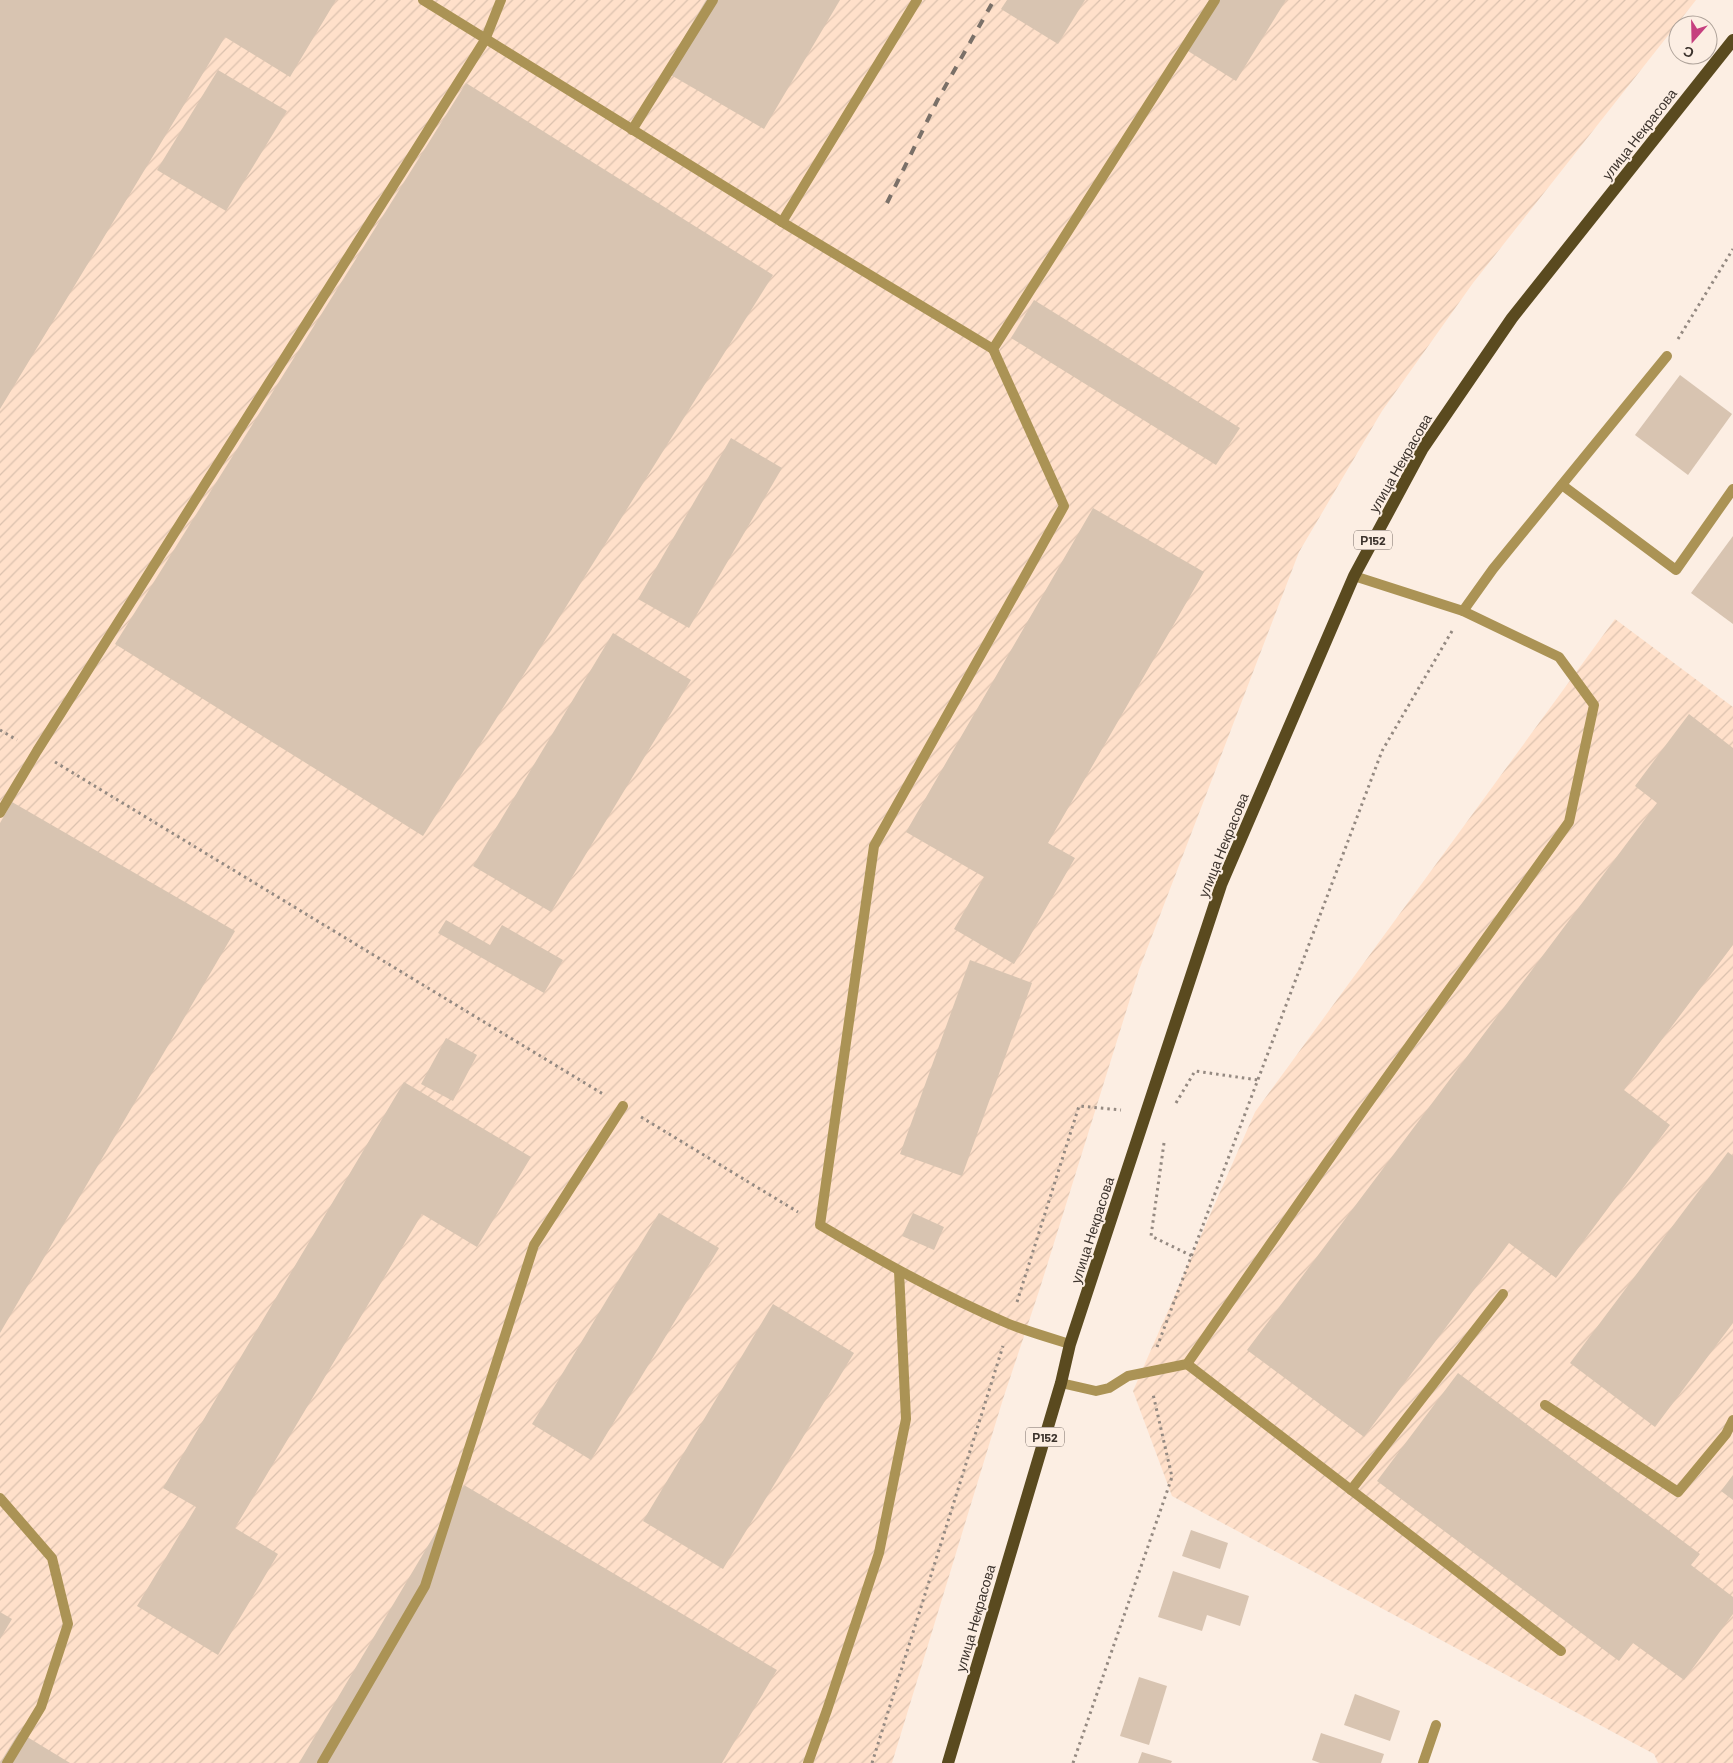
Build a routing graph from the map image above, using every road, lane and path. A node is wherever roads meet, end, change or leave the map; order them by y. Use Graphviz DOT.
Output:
graph roads {
  1 [pos="423,0"];
  2 [pos="501,0"];
  3 [pos="712,0"];
  4 [pos="917,0"];
  5 [pos="1215,0"];
  6 [pos="485,40"];
  7 [pos="1733,40"];
  8 [pos="632,130"];
  9 [pos="782,222"];
  10 [pos="1733,249"];
  11 [pos="993,349"];
  12 [pos="1667,356"];
  13 [pos="1562,485"];
  14 [pos="1733,489"];
  15 [pos="1354,576"];
  16 [pos="1463,611"];
  17 [pos="0,730"];
  18 [pos="37,751"];
  19 [pos="0,813"];
  20 [pos="623,1106"];
  21 [pos="1079,1106"];
  22 [pos="1164,1139"];
  23 [pos="820,1225"];
  24 [pos="1192,1256"];
  25 [pos="898,1271"];
  26 [pos="1503,1294"];
  27 [pos="1010,1324"];
  28 [pos="1070,1344"];
  29 [pos="1187,1364"];
  30 [pos="1148,1372"];
  31 [pos="1061,1383"];
  32 [pos="1545,1404"];
  33 [pos="1733,1420"];
  34 [pos="1351,1490"];
  35 [pos="0,1498"];
  36 [pos="1560,1652"];
  37 [pos="1436,1725"];
  38 [pos="7,1763"];
  39 [pos="322,1763"];
  40 [pos="808,1763"];
  41 [pos="872,1763"];
  42 [pos="948,1763"];
  43 [pos="1073,1763"];
  44 [pos="1423,1763"];
  1 -- 6 [label="street"];
  2 -- 6 [label="street"];
  3 -- 8 [label="street"];
  4 -- 9 [label="street"];
  5 -- 11 [label="street"];
  6 -- 8 [label="street"];
  6 -- 18 [label="street"];
  7 -- 15 [label="main road, улица Некрасова / Р152"];
  8 -- 9 [label="street"];
  9 -- 11 [label="street"];
  10 -- 12 [label="path"];
  11 -- 23 [label="street"];
  12 -- 13 [label="street"];
  13 -- 14 [label="street"];
  13 -- 16 [label="street"];
  15 -- 16 [label="street"];
  15 -- 28 [label="main road, улица Некрасова / Р152"];
  16 -- 24 [label="path"];
  16 -- 29 [label="street"];
  17 -- 18 [label="path"];
  18 -- 19 [label="street"];
  18 -- 20 [label="path"];
  20 -- 23 [label="path"];
  20 -- 39 [label="street"];
  21 -- 27 [label="path"];
  22 -- 24 [label="path"];
  23 -- 25 [label="street"];
  24 -- 30 [label="path"];
  25 -- 27 [label="street"];
  25 -- 40 [label="street"];
  26 -- 34 [label="street"];
  27 -- 28 [label="street"];
  27 -- 41 [label="path"];
  28 -- 31 [label="main road, улица Некрасова / Р152"];
  29 -- 30 [label="street"];
  29 -- 34 [label="street"];
  30 -- 31 [label="street"];
  30 -- 43 [label="path"];
  31 -- 42 [label="main road, улица Некрасова / Р152"];
  32 -- 33 [label="street"];
  34 -- 36 [label="street"];
  35 -- 38 [label="street"];
  37 -- 44 [label="street"];
}
